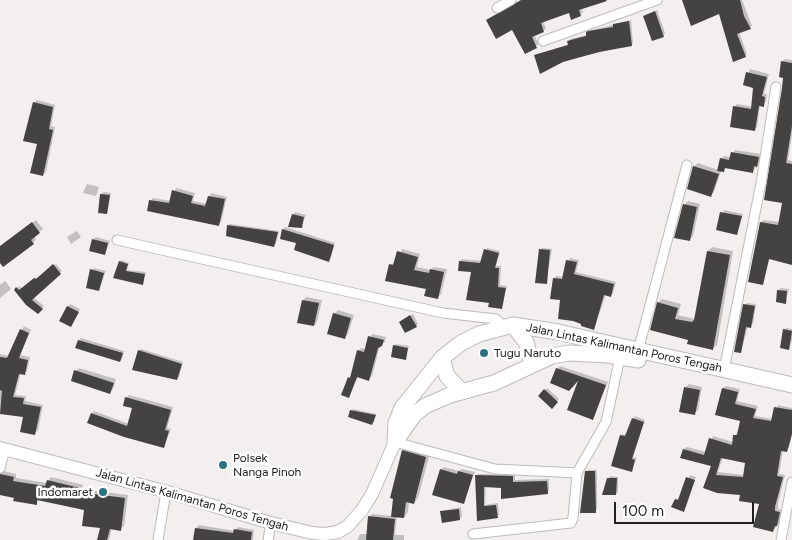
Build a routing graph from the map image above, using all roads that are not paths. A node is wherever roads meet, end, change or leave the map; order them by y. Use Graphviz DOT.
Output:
graph roads {
  1 [pos="512,0"];
  2 [pos="657,0"];
  3 [pos="497,8"];
  4 [pos="543,41"];
  5 [pos="776,87"];
  6 [pos="688,165"];
  7 [pos="117,240"];
  8 [pos="471,316"];
  9 [pos="509,326"];
  10 [pos="471,338"];
  11 [pos="638,351"];
  12 [pos="620,357"];
  13 [pos="442,358"];
  14 [pos="532,364"];
  15 [pos="724,370"];
  16 [pos="792,385"];
  17 [pos="462,392"];
  18 [pos="792,394"];
  19 [pos="395,442"];
  20 [pos="2,448"];
  21 [pos="0,468"];
  22 [pos="577,473"];
  23 [pos="792,482"];
  24 [pos="166,492"];
  25 [pos="271,523"];
  26 [pos="473,534"];
  27 [pos="337,536"];
  28 [pos="158,540"];
  29 [pos="268,540"];
  30 [pos="781,540"];
  1 -- 3 [label="street"];
  2 -- 4 [label="street"];
  5 -- 15 [label="street"];
  6 -- 11 [label="street"];
  7 -- 8 [label="street"];
  8 -- 9 [label="street"];
  8 -- 10 [label="street"];
  9 -- 10 [label="main road, Jalan Lintas Kalimantan Poros Tengah"];
  9 -- 11 [label="main road, Jalan Lintas Kalimantan Poros Tengah"];
  9 -- 14 [label="main road"];
  10 -- 13 [label="main road, Jalan Lintas Kalimantan Poros Tengah"];
  11 -- 15 [label="main road, Jalan Lintas Kalimantan Poros Tengah"];
  12 -- 14 [label="main road, Jalan Lintas Kalimantan Poros Tengah"];
  12 -- 18 [label="main road, Jalan Lintas Kalimantan Poros Tengah"];
  12 -- 22 [label="street"];
  13 -- 17 [label="main road"];
  13 -- 19 [label="main road, Jalan Lintas Kalimantan Poros Tengah"];
  14 -- 17 [label="main road, Jalan Lintas Kalimantan Poros Tengah"];
  15 -- 16 [label="main road, Jalan Lintas Kalimantan Poros Tengah"];
  17 -- 19 [label="main road, Jalan Lintas Kalimantan Poros Tengah"];
  19 -- 22 [label="street"];
  19 -- 27 [label="main road, Jalan Lintas Kalimantan Poros Tengah"];
  20 -- 21 [label="street"];
  20 -- 24 [label="main road, Jalan Lintas Kalimantan Poros Tengah"];
  22 -- 26 [label="street"];
  23 -- 30 [label="street"];
  24 -- 25 [label="main road, Jalan Lintas Kalimantan Poros Tengah"];
  24 -- 28 [label="street"];
  25 -- 27 [label="main road, Jalan Lintas Kalimantan Poros Tengah"];
  25 -- 29 [label="street"];
}
